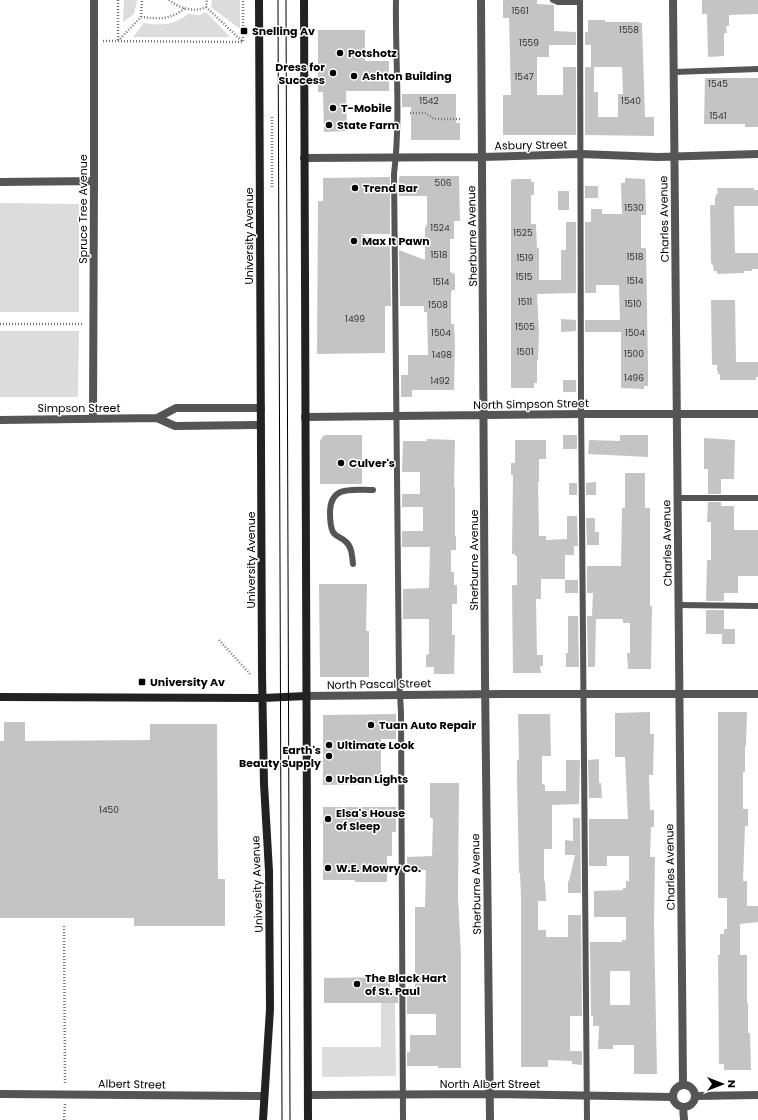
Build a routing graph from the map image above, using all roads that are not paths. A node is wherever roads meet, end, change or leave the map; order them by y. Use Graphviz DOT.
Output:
graph roads {
  1 [pos="94,0"];
  2 [pos="260,0"];
  3 [pos="304,0"];
  4 [pos="396,0"];
  5 [pos="482,0"];
  6 [pos="552,0"];
  7 [pos="673,0"];
  8 [pos="580,1"];
  9 [pos="758,69"];
  10 [pos="674,72"];
  11 [pos="581,154"];
  12 [pos="758,154"];
  13 [pos="396,157"];
  14 [pos="482,157"];
  15 [pos="675,157"];
  16 [pos="304,158"];
  17 [pos="94,181"];
  18 [pos="0,182"];
  19 [pos="261,408"];
  20 [pos="581,414"];
  21 [pos="677,414"];
  22 [pos="758,414"];
  23 [pos="484,415"];
  24 [pos="396,416"];
  25 [pos="305,417"];
  26 [pos="93,418"];
  27 [pos="157,418"];
  28 [pos="0,420"];
  29 [pos="261,425"];
  30 [pos="373,490"];
  31 [pos="678,498"];
  32 [pos="758,498"];
  33 [pos="353,564"];
  34 [pos="679,605"];
  35 [pos="758,606"];
  36 [pos="584,693"];
  37 [pos="400,694"];
  38 [pos="485,694"];
  39 [pos="680,694"];
  40 [pos="758,694"];
  41 [pos="306,696"];
  42 [pos="0,697"];
  43 [pos="263,698"];
  44 [pos="683,1086"];
  45 [pos="0,1094"];
  46 [pos="490,1094"];
  47 [pos="308,1095"];
  48 [pos="403,1095"];
  49 [pos="758,1095"];
  50 [pos="264,1096"];
  51 [pos="587,1096"];
  52 [pos="694,1096"];
  53 [pos="673,1097"];
  54 [pos="684,1107"];
  55 [pos="264,1120"];
  56 [pos="308,1120"];
  57 [pos="403,1120"];
  58 [pos="490,1120"];
  59 [pos="587,1120"];
  60 [pos="684,1120"];
  1 -- 17 [label="street, Spruce Tree Avenue"];
  2 -- 19 [label="main road, University Avenue"];
  3 -- 16 [label="main road"];
  4 -- 13 [label="lane"];
  5 -- 14 [label="street, Sherburne Avenue"];
  6 -- 8 [label="lane"];
  7 -- 10 [label="street, Charles Avenue"];
  8 -- 11 [label="lane"];
  9 -- 10 [label="lane"];
  10 -- 15 [label="street, Charles Avenue"];
  11 -- 14 [label="street, Asbury Street"];
  11 -- 15 [label="street, Asbury Street"];
  11 -- 20 [label="lane"];
  12 -- 15 [label="street, Asbury Street"];
  13 -- 14 [label="street, Asbury Street"];
  13 -- 16 [label="street, Asbury Street"];
  13 -- 24 [label="lane"];
  14 -- 23 [label="street, Sherburne Avenue"];
  15 -- 21 [label="street, Charles Avenue"];
  16 -- 25 [label="main road"];
  17 -- 18 [label="street"];
  17 -- 26 [label="street, Spruce Tree Avenue"];
  19 -- 27 [label="street, Simpson Street"];
  19 -- 29 [label="main road, University Avenue"];
  20 -- 21 [label="street, North Simpson Street"];
  20 -- 23 [label="street, North Simpson Street"];
  20 -- 36 [label="lane"];
  21 -- 22 [label="street, North Simpson Street"];
  21 -- 31 [label="street, Charles Avenue"];
  23 -- 24 [label="street, North Simpson Street"];
  23 -- 38 [label="street, Sherburne Avenue"];
  24 -- 25 [label="street, North Simpson Street"];
  24 -- 37 [label="lane"];
  25 -- 41 [label="main road"];
  26 -- 27 [label="street, Simpson Street"];
  26 -- 28 [label="street, Simpson Street"];
  27 -- 29 [label="street, Simpson Street"];
  29 -- 43 [label="main road, University Avenue"];
  30 -- 33 [label="lane"];
  31 -- 32 [label="lane"];
  31 -- 34 [label="street, Charles Avenue"];
  34 -- 35 [label="lane"];
  34 -- 39 [label="street, Charles Avenue"];
  36 -- 38 [label="street, North Pascal Street"];
  36 -- 39 [label="street, North Pascal Street"];
  36 -- 51 [label="lane"];
  37 -- 38 [label="street, North Pascal Street"];
  37 -- 41 [label="street, North Pascal Street"];
  37 -- 48 [label="lane"];
  38 -- 46 [label="street, Sherburne Avenue"];
  39 -- 40 [label="street, North Pascal Street"];
  39 -- 44 [label="street, Charles Avenue"];
  41 -- 43 [label="main road, North Pascal Street"];
  41 -- 47 [label="main road"];
  42 -- 43 [label="main road, North Pascal Street"];
  43 -- 50 [label="main road, University Avenue"];
  44 -- 52 [label="street"];
  44 -- 53 [label="street"];
  45 -- 50 [label="street, Albert Street"];
  46 -- 48 [label="street, North Albert Street"];
  46 -- 51 [label="street, North Albert Street"];
  46 -- 58 [label="street, Sherburne Avenue"];
  47 -- 48 [label="street, North Albert Street"];
  47 -- 56 [label="main road"];
  48 -- 57 [label="lane"];
  49 -- 52 [label="street"];
  50 -- 55 [label="main road, University Avenue"];
  51 -- 53 [label="street, North Albert Street"];
  51 -- 59 [label="lane"];
  52 -- 54 [label="street"];
  53 -- 54 [label="street"];
  54 -- 60 [label="street"];
}
